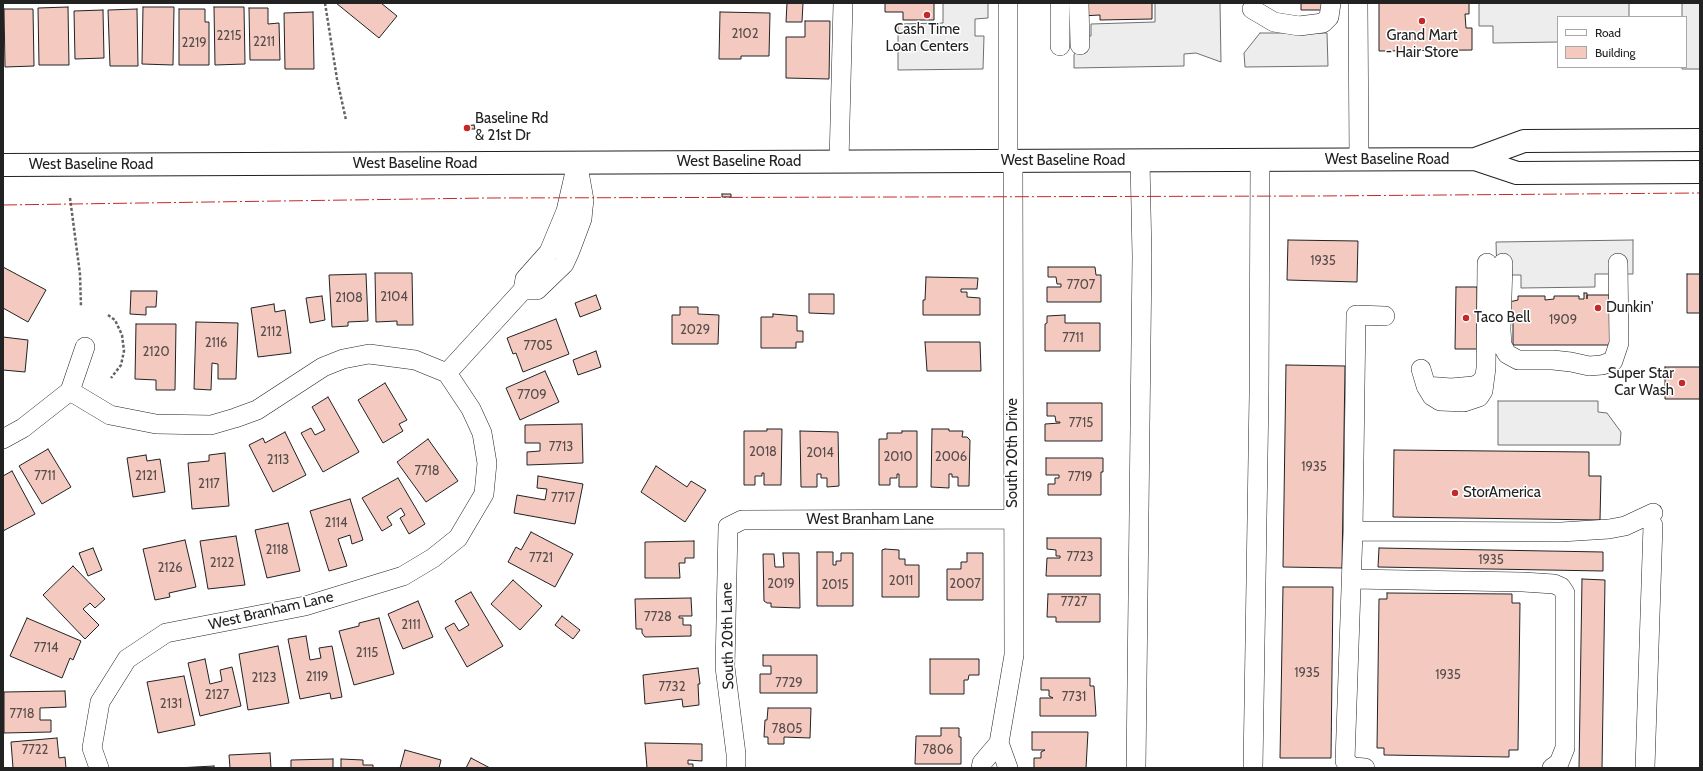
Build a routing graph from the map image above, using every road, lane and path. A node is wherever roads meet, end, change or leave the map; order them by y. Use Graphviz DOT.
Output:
graph roads {
  1 [pos="325,3"];
  2 [pos="843,3"];
  3 [pos="1008,3"];
  4 [pos="1060,3"];
  5 [pos="1069,3"];
  6 [pos="1079,3"];
  7 [pos="1331,3"];
  8 [pos="1358,3"];
  9 [pos="1252,9"];
  10 [pos="1070,46"];
  11 [pos="346,120"];
  12 [pos="1700,140"];
  13 [pos="1475,159"];
  14 [pos="1359,160"];
  15 [pos="1140,161"];
  16 [pos="1260,161"];
  17 [pos="839,162"];
  18 [pos="1011,162"];
  19 [pos="577,163"];
  20 [pos="3,165"];
  21 [pos="1700,172"];
  22 [pos="70,198"];
  23 [pos="549,252"];
  24 [pos="1618,263"];
  25 [pos="564,264"];
  26 [pos="523,290"];
  27 [pos="81,307"];
  28 [pos="108,315"];
  29 [pos="1385,316"];
  30 [pos="85,347"];
  31 [pos="447,373"];
  32 [pos="111,378"];
  33 [pos="1424,378"];
  34 [pos="70,391"];
  35 [pos="3,439"];
  36 [pos="1013,519"];
  37 [pos="728,527"];
  38 [pos="1353,531"];
  39 [pos="1351,579"];
  40 [pos="999,744"];
  41 [pos="99,768"];
  42 [pos="736,768"];
  43 [pos="981,768"];
  44 [pos="1008,768"];
  45 [pos="1136,768"];
  46 [pos="1253,768"];
  47 [pos="1365,768"];
  48 [pos="1552,768"];
  49 [pos="1645,768"];
  1 -- 11 [label="path"];
  2 -- 17 [label="street"];
  3 -- 18 [label="street, South 20th Drive"];
  4 -- 10 [label="street"];
  5 -- 10 [label="street"];
  6 -- 10 [label="street"];
  7 -- 9 [label="street"];
  8 -- 14 [label="street"];
  12 -- 13 [label="main road, West Baseline Road"];
  13 -- 14 [label="main road, West Baseline Road"];
  13 -- 21 [label="main road, West Baseline Road"];
  14 -- 16 [label="main road, West Baseline Road"];
  15 -- 16 [label="main road, West Baseline Road"];
  15 -- 18 [label="main road, West Baseline Road"];
  15 -- 45 [label="street"];
  16 -- 46 [label="street"];
  17 -- 18 [label="main road, West Baseline Road"];
  17 -- 19 [label="main road, West Baseline Road"];
  18 -- 36 [label="street, South 20th Drive"];
  19 -- 20 [label="main road, West Baseline Road"];
  19 -- 23 [label="street"];
  19 -- 25 [label="street"];
  22 -- 27 [label="path"];
  23 -- 25 [label="street"];
  23 -- 26 [label="street"];
  24 -- 33 [label="street"];
  25 -- 26 [label="street"];
  26 -- 31 [label="street"];
  28 -- 32 [label="path"];
  29 -- 38 [label="street"];
  30 -- 34 [label="street"];
  31 -- 34 [label="street"];
  31 -- 41 [label="street, West Branham Lane"];
  34 -- 35 [label="street"];
  36 -- 37 [label="street, West Branham Lane"];
  36 -- 40 [label="street, South 20th Drive"];
  37 -- 42 [label="street, South 20th Lane"];
  38 -- 39 [label="street"];
  38 -- 49 [label="street"];
  39 -- 47 [label="street"];
  39 -- 48 [label="street"];
  40 -- 43 [label="street"];
  40 -- 44 [label="street"];
}
